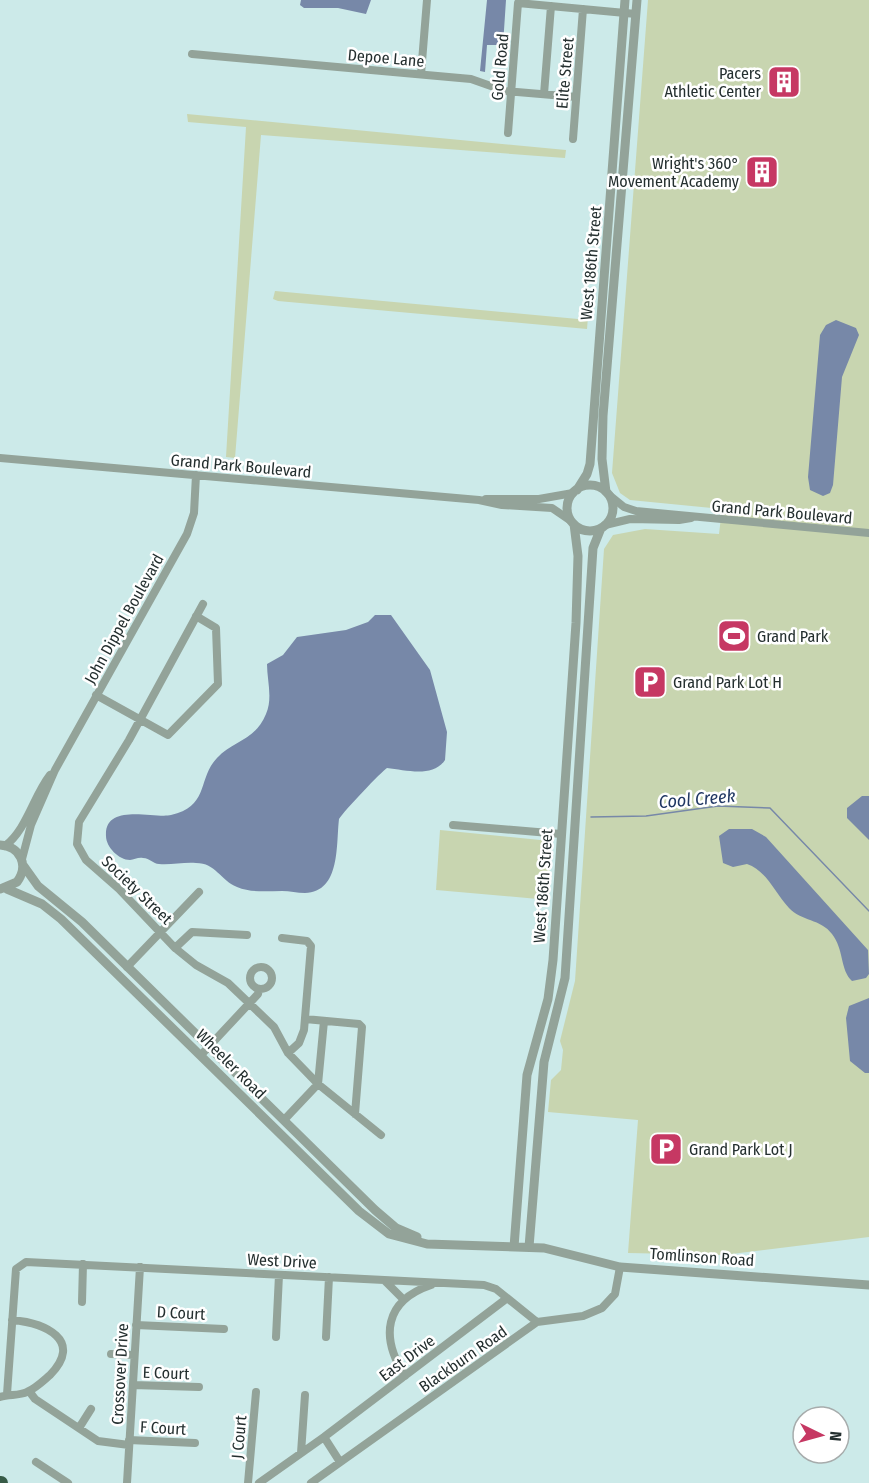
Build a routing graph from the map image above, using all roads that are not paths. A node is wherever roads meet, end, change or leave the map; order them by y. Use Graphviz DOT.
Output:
graph roads {
  1 [pos="428,0"];
  2 [pos="625,0"];
  3 [pos="637,0"];
  4 [pos="551,6"];
  5 [pos="584,9"];
  6 [pos="624,13"];
  7 [pos="636,14"];
  8 [pos="192,54"];
  9 [pos="421,74"];
  10 [pos="511,92"];
  11 [pos="544,94"];
  12 [pos="576,97"];
  13 [pos="508,133"];
  14 [pos="573,139"];
  15 [pos="0,458"];
  16 [pos="196,475"];
  17 [pos="575,491"];
  18 [pos="607,493"];
  19 [pos="479,500"];
  20 [pos="692,517"];
  21 [pos="572,522"];
  22 [pos="603,527"];
  23 [pos="869,533"];
  24 [pos="202,604"];
  25 [pos="196,616"];
  26 [pos="96,695"];
  27 [pos="140,720"];
  28 [pos="55,770"];
  29 [pos="453,825"];
  30 [pos="561,834"];
  31 [pos="3,845"];
  32 [pos="22,862"];
  33 [pos="4,889"];
  34 [pos="199,892"];
  35 [pos="557,904"];
  36 [pos="571,905"];
  37 [pos="161,932"];
  38 [pos="247,935"];
  39 [pos="282,938"];
  40 [pos="175,948"];
  41 [pos="128,967"];
  42 [pos="259,989"];
  43 [pos="249,1003"];
  44 [pos="305,1019"];
  45 [pos="324,1020"];
  46 [pos="208,1047"];
  47 [pos="288,1053"];
  48 [pos="201,1055"];
  49 [pos="318,1084"];
  50 [pos="355,1114"];
  51 [pos="284,1120"];
  52 [pos="381,1135"];
  53 [pos="440,1243"];
  54 [pos="514,1247"];
  55 [pos="532,1247"];
  56 [pos="83,1264"];
  57 [pos="620,1267"];
  58 [pos="140,1268"];
  59 [pos="279,1275"];
  60 [pos="329,1277"];
  61 [pos="385,1281"];
  62 [pos="436,1283"];
  63 [pos="869,1285"];
  64 [pos="506,1299"];
  65 [pos="404,1300"];
  66 [pos="82,1302"];
  67 [pos="12,1320"];
  68 [pos="537,1322"];
  69 [pos="136,1325"];
  70 [pos="224,1329"];
  71 [pos="276,1337"];
  72 [pos="326,1337"];
  73 [pos="111,1354"];
  74 [pos="134,1355"];
  75 [pos="405,1376"];
  76 [pos="133,1385"];
  77 [pos="199,1387"];
  78 [pos="29,1391"];
  79 [pos="256,1392"];
  80 [pos="304,1395"];
  81 [pos="4,1396"];
  82 [pos="91,1409"];
  83 [pos="79,1428"];
  84 [pos="324,1437"];
  85 [pos="129,1443"];
  86 [pos="195,1443"];
  87 [pos="301,1453"];
  88 [pos="36,1462"];
  89 [pos="340,1462"];
  90 [pos="68,1483"];
  91 [pos="127,1483"];
  92 [pos="249,1483"];
  93 [pos="260,1483"];
  94 [pos="311,1483"];
  1 -- 9 [label="street"];
  2 -- 6 [label="street, West 186th Street"];
  3 -- 7 [label="street, West 186th Street"];
  4 -- 5 [label="street"];
  4 -- 10 [label="street, Gold Road"];
  4 -- 11 [label="street"];
  5 -- 6 [label="street"];
  5 -- 12 [label="street, Elite Street"];
  6 -- 7 [label="street"];
  6 -- 17 [label="street, West 186th Street"];
  7 -- 18 [label="street, West 186th Street"];
  8 -- 9 [label="street, Depoe Lane"];
  9 -- 10 [label="street, Depoe Lane"];
  10 -- 11 [label="street, Depoe Lane"];
  10 -- 13 [label="street, Gold Road"];
  11 -- 12 [label="street, Depoe Lane"];
  12 -- 14 [label="street, Elite Street"];
  15 -- 16 [label="street, Grand Park Boulevard"];
  16 -- 19 [label="street, Grand Park Boulevard"];
  16 -- 26 [label="street, John Dippel Boulevard"];
  17 -- 18 [label="street"];
  17 -- 19 [label="street, Grand Park Boulevard"];
  17 -- 21 [label="street"];
  18 -- 20 [label="street, Grand Park Boulevard"];
  18 -- 22 [label="street"];
  19 -- 21 [label="street, Grand Park Boulevard"];
  20 -- 22 [label="street, Grand Park Boulevard"];
  20 -- 23 [label="street, Grand Park Boulevard"];
  21 -- 22 [label="street"];
  21 -- 30 [label="street, West 186th Street"];
  22 -- 36 [label="street, West 186th Street"];
  24 -- 25 [label="street, Society Street"];
  25 -- 27 [label="street, Society Street"];
  25 -- 27 [label="street"];
  26 -- 27 [label="street"];
  26 -- 28 [label="street, John Dippel Boulevard"];
  27 -- 37 [label="street, Society Street"];
  28 -- 31 [label="street, John Dippel Boulevard"];
  28 -- 32 [label="street, John Dippel Boulevard"];
  29 -- 30 [label="street"];
  30 -- 35 [label="street, West 186th Street"];
  31 -- 32 [label="street, Wheeler Road"];
  32 -- 33 [label="street"];
  32 -- 41 [label="street, Wheeler Road"];
  33 -- 48 [label="street, Wheeler Road"];
  34 -- 37 [label="street"];
  35 -- 36 [label="street"];
  35 -- 54 [label="street, West 186th Street"];
  36 -- 55 [label="street, West 186th Street"];
  37 -- 40 [label="street, Society Street"];
  37 -- 41 [label="street"];
  38 -- 40 [label="street"];
  39 -- 44 [label="street"];
  40 -- 43 [label="street, Society Street"];
  41 -- 46 [label="street, Wheeler Road"];
  42 -- 43 [label="street"];
  43 -- 46 [label="street"];
  43 -- 47 [label="street, Society Street"];
  44 -- 45 [label="street"];
  44 -- 47 [label="street"];
  45 -- 49 [label="street"];
  45 -- 50 [label="street"];
  46 -- 48 [label="street"];
  46 -- 51 [label="street, Wheeler Road"];
  47 -- 49 [label="street, Society Street"];
  48 -- 53 [label="street, Wheeler Road"];
  49 -- 50 [label="street, Society Street"];
  49 -- 51 [label="street"];
  50 -- 52 [label="street, Society Street"];
  51 -- 53 [label="street, Wheeler Road"];
  53 -- 54 [label="street, Wheeler Road"];
  54 -- 55 [label="street, Wheeler Road"];
  55 -- 57 [label="street, Tomlinson Road"];
  56 -- 58 [label="street, West Drive"];
  56 -- 66 [label="street"];
  56 -- 67 [label="street, West Drive"];
  57 -- 63 [label="street, Tomlinson Road"];
  57 -- 68 [label="street, Blackburn Road"];
  58 -- 59 [label="street, West Drive"];
  58 -- 69 [label="street, Crossover Drive"];
  59 -- 60 [label="street, West Drive"];
  59 -- 71 [label="street"];
  60 -- 61 [label="street, West Drive"];
  60 -- 72 [label="street"];
  61 -- 62 [label="street, West Drive"];
  61 -- 65 [label="street"];
  62 -- 64 [label="street, West Drive"];
  62 -- 65 [label="street"];
  64 -- 68 [label="street, West Drive"];
  64 -- 75 [label="street, East Drive"];
  65 -- 75 [label="street"];
  67 -- 78 [label="street"];
  67 -- 81 [label="street"];
  68 -- 89 [label="street, Blackburn Road"];
  69 -- 70 [label="street, D Court"];
  69 -- 74 [label="street, Crossover Drive"];
  73 -- 74 [label="street"];
  74 -- 76 [label="street, Crossover Drive"];
  75 -- 84 [label="street, East Drive"];
  76 -- 77 [label="street, E Court"];
  76 -- 85 [label="street, Crossover Drive"];
  78 -- 81 [label="street"];
  78 -- 83 [label="street, F Court"];
  79 -- 92 [label="street, J Court"];
  80 -- 87 [label="street"];
  82 -- 83 [label="street"];
  83 -- 85 [label="street, F Court"];
  84 -- 87 [label="street, East Drive"];
  84 -- 89 [label="street"];
  85 -- 86 [label="street, F Court"];
  85 -- 91 [label="street, Crossover Drive"];
  87 -- 93 [label="street, East Drive"];
  88 -- 90 [label="street"];
  89 -- 94 [label="street, Blackburn Road"];
}
